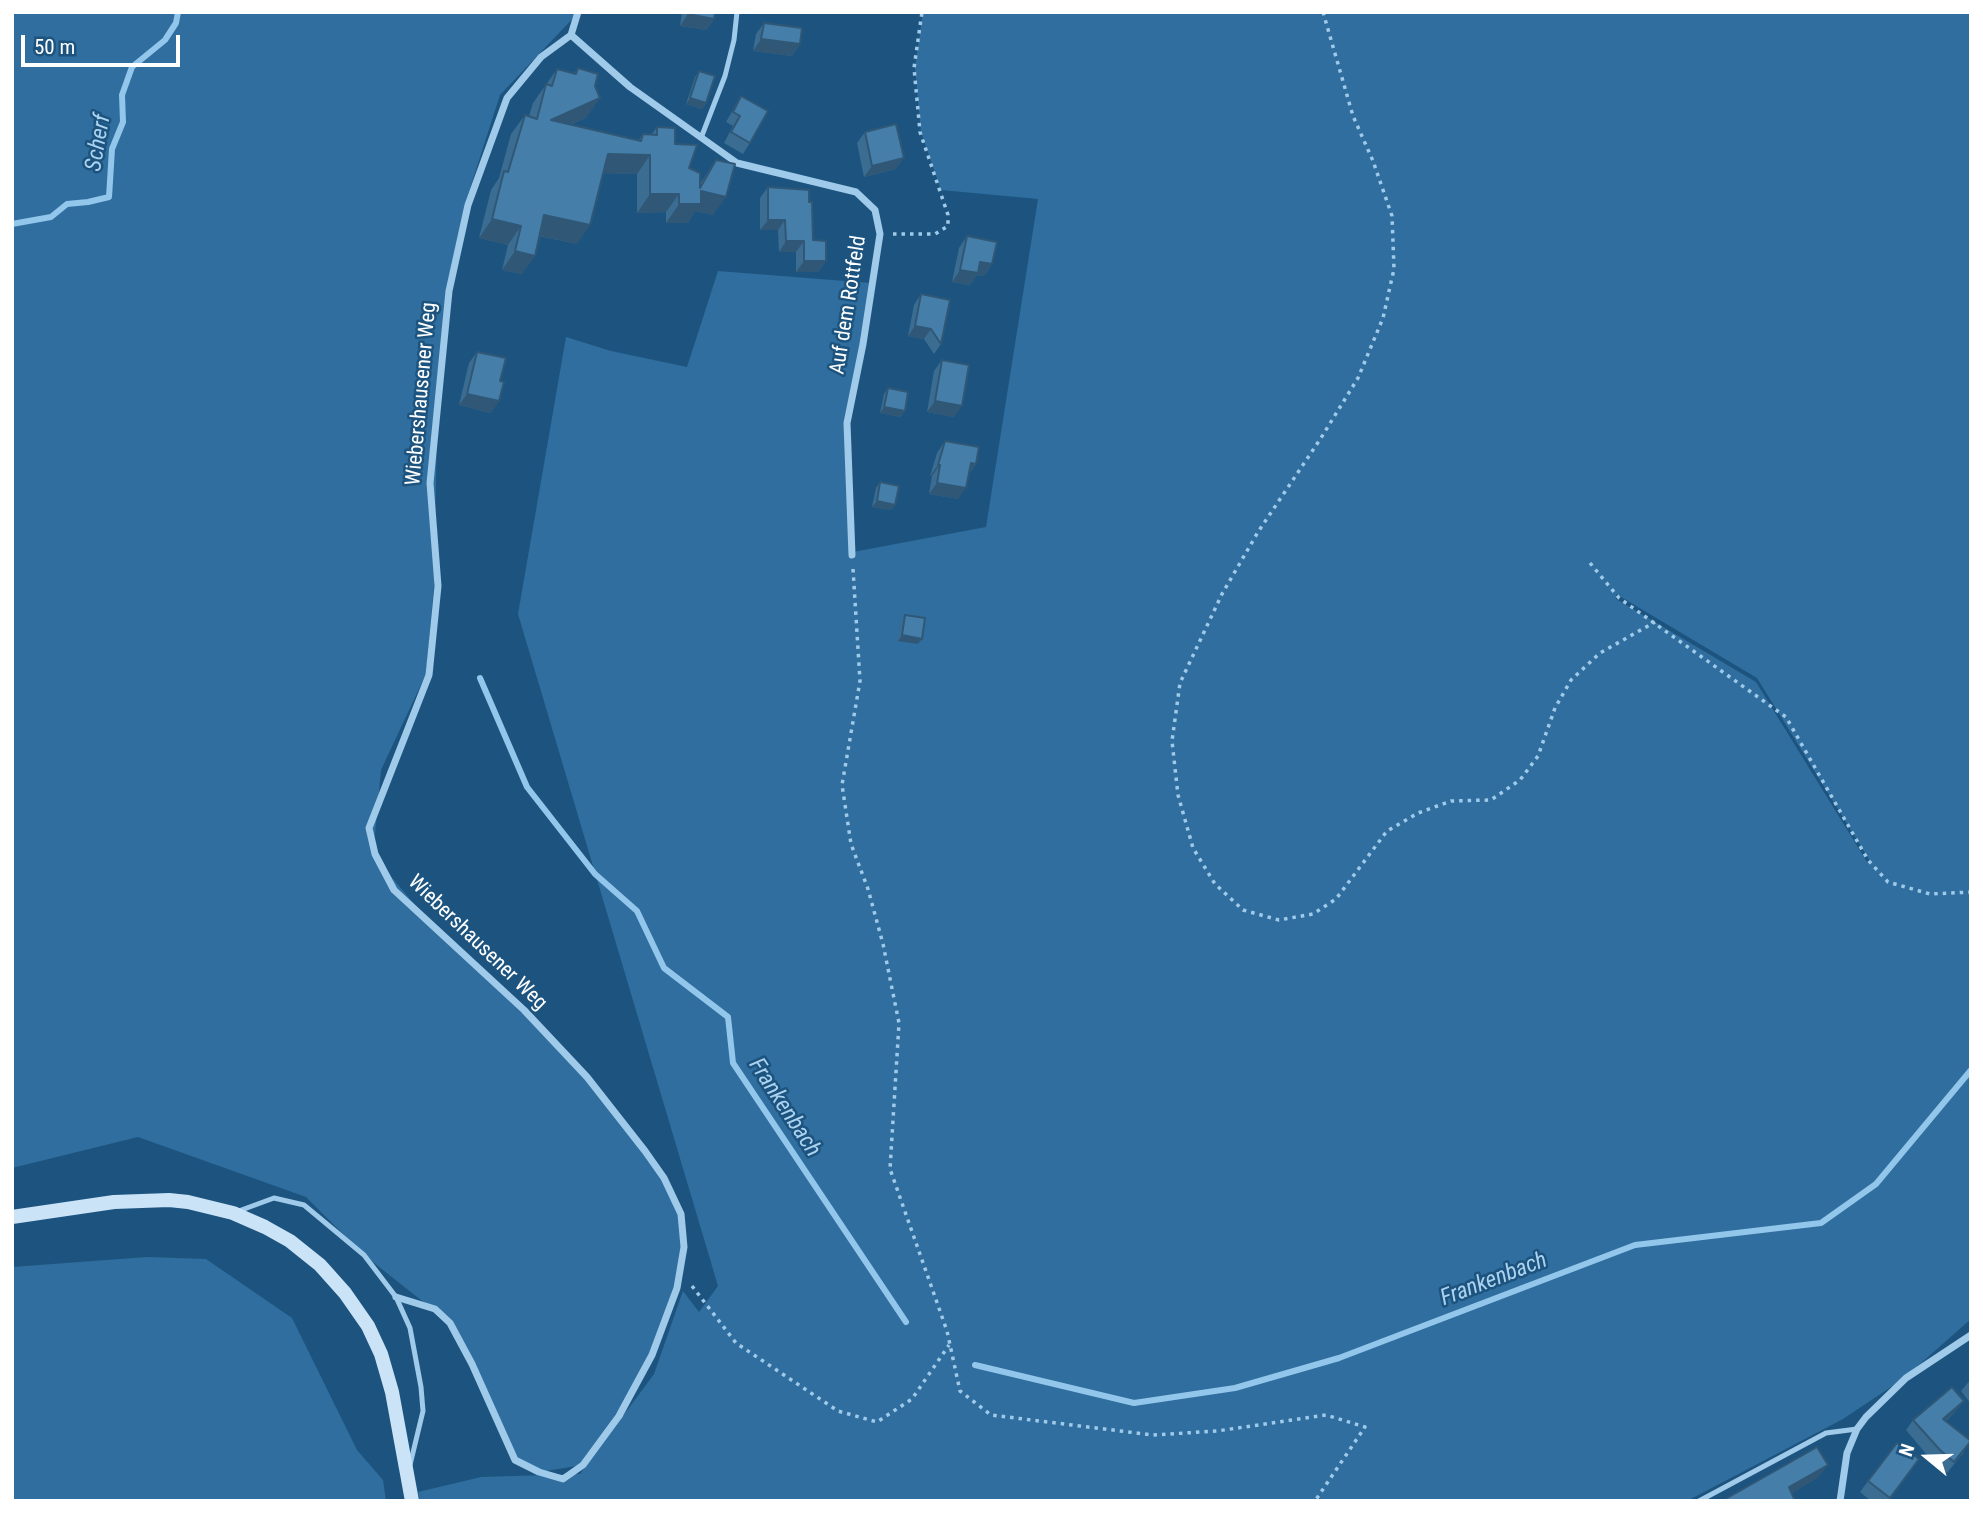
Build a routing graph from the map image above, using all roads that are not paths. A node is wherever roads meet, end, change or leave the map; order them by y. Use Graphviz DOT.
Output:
graph roads {
  1 [pos="578,12"];
  2 [pos="737,12"];
  3 [pos="571,35"];
  4 [pos="701,138"];
  5 [pos="852,555"];
  6 [pos="233,1213"];
  7 [pos="12,1217"];
  8 [pos="396,1297"];
  9 [pos="1971,1335"];
  10 [pos="1857,1429"];
  11 [pos="408,1474"];
  12 [pos="412,1501"];
  13 [pos="1699,1501"];
  14 [pos="1840,1501"];
  1 -- 3 [label="street"];
  2 -- 4 [label="lane"];
  3 -- 4 [label="street, Auf dem Rottfeld"];
  3 -- 8 [label="street, Wiebershausener Weg"];
  4 -- 5 [label="street, Auf dem Rottfeld"];
  6 -- 7 [label="main road"];
  6 -- 8 [label="lane"];
  6 -- 11 [label="main road"];
  8 -- 11 [label="lane"];
  9 -- 10 [label="street"];
  10 -- 13 [label="lane"];
  10 -- 14 [label="street"];
  11 -- 12 [label="main road"];
}
